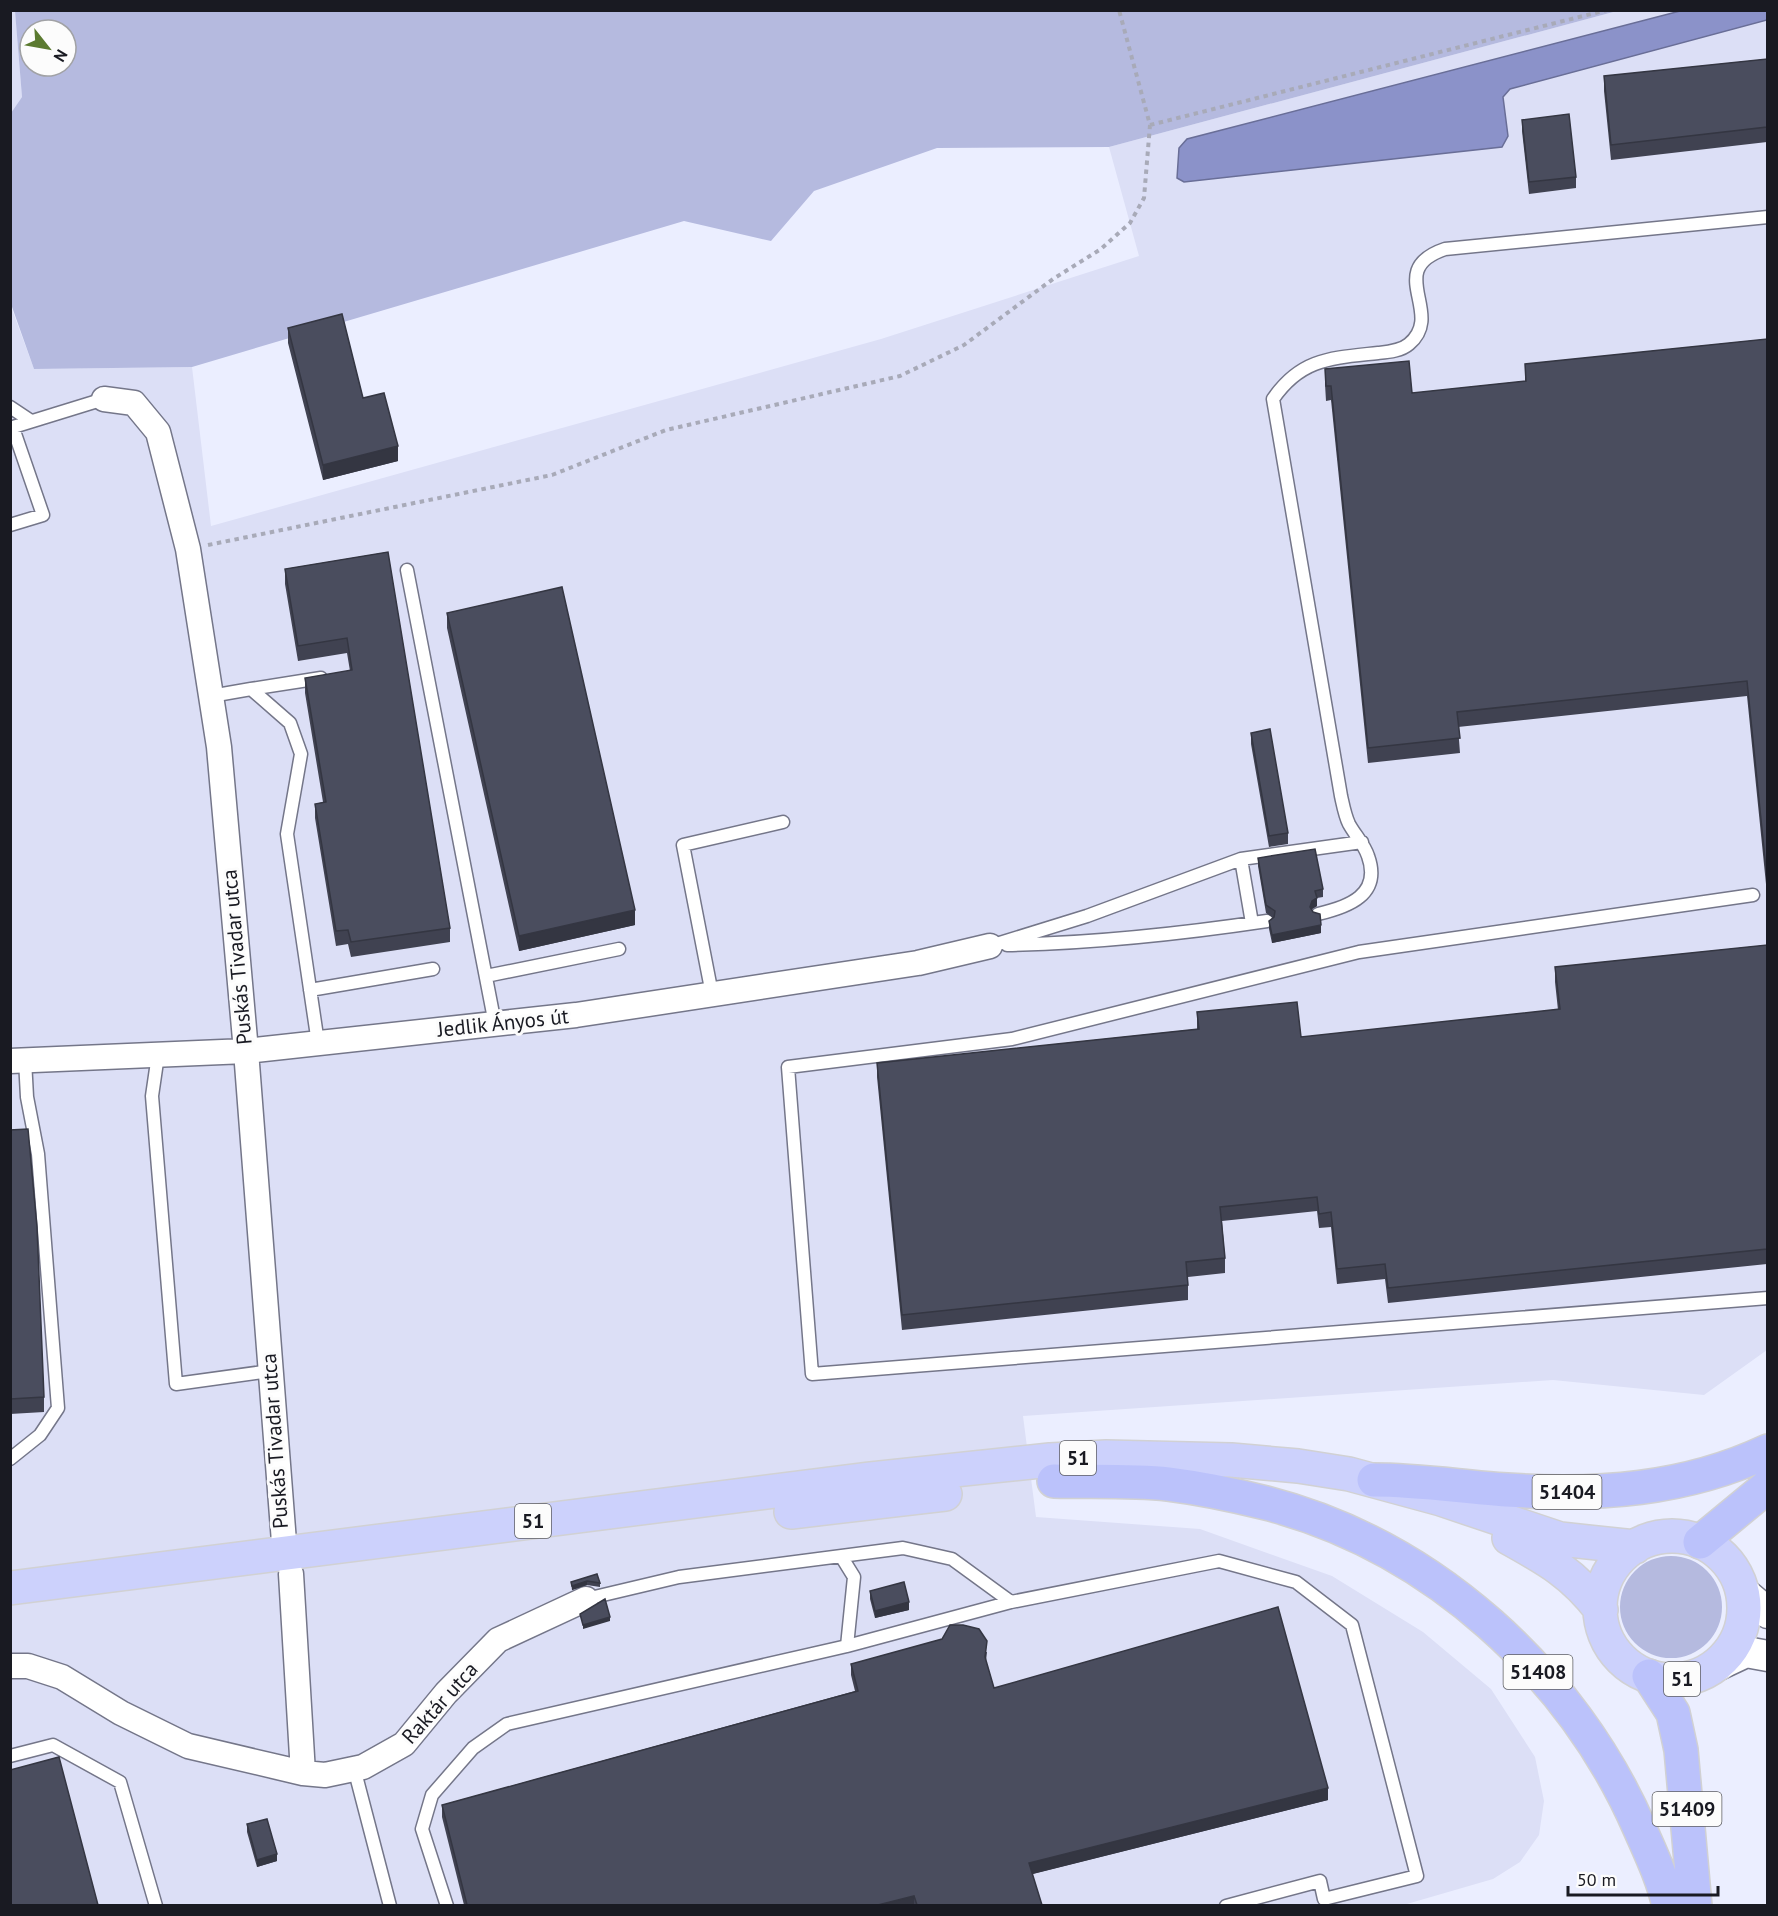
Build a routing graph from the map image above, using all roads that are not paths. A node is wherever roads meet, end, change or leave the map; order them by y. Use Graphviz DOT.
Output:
graph roads {
  1 [pos="1767,217"];
  2 [pos="104,399"];
  3 [pos="10,407"];
  4 [pos="31,422"];
  5 [pos="12,428"];
  6 [pos="10,525"];
  7 [pos="407,570"];
  8 [pos="332,676"];
  9 [pos="251,689"];
  10 [pos="211,696"];
  11 [pos="783,822"];
  12 [pos="1362,842"];
  13 [pos="1241,860"];
  14 [pos="1753,895"];
  15 [pos="1318,914"];
  16 [pos="1267,921"];
  17 [pos="1252,923"];
  18 [pos="990,946"];
  19 [pos="619,949"];
  20 [pos="433,969"];
  21 [pos="486,976"];
  22 [pos="310,990"];
  23 [pos="712,994"];
  24 [pos="495,1024"];
  25 [pos="318,1043"];
  26 [pos="246,1051"];
  27 [pos="158,1055"];
  28 [pos="18,1060"];
  29 [pos="1767,1298"];
  30 [pos="270,1371"];
  31 [pos="10,1459"];
  32 [pos="1764,1465"];
  33 [pos="1374,1480"];
  34 [pos="1054,1481"];
  35 [pos="1700,1542"];
  36 [pos="1635,1547"];
  37 [pos="841,1556"];
  38 [pos="288,1564"];
  39 [pos="10,1588"];
  40 [pos="1742,1591"];
  41 [pos="586,1599"];
  42 [pos="1011,1602"];
  43 [pos="10,1608"];
  44 [pos="1601,1610"];
  45 [pos="1767,1613"];
  46 [pos="847,1646"];
  47 [pos="1767,1656"];
  48 [pos="10,1666"];
  49 [pos="1712,1668"];
  50 [pos="1649,1676"];
  51 [pos="10,1756"];
  52 [pos="354,1768"];
  53 [pos="303,1773"];
  54 [pos="156,1905"];
  55 [pos="390,1905"];
  56 [pos="447,1905"];
  57 [pos="1227,1905"];
  58 [pos="1669,1905"];
  59 [pos="1695,1905"];
  1 -- 12 [label="lane"];
  2 -- 4 [label="lane"];
  2 -- 10 [label="street, Puskás Tivadar utca"];
  3 -- 4 [label="lane"];
  4 -- 5 [label="lane"];
  5 -- 6 [label="lane"];
  7 -- 21 [label="lane"];
  8 -- 9 [label="lane"];
  9 -- 10 [label="lane"];
  9 -- 22 [label="lane"];
  10 -- 26 [label="street, Puskás Tivadar utca"];
  11 -- 23 [label="lane"];
  12 -- 13 [label="lane"];
  12 -- 15 [label="lane"];
  13 -- 17 [label="lane"];
  13 -- 18 [label="lane"];
  14 -- 29 [label="lane"];
  16 -- 17 [label="lane"];
  17 -- 18 [label="lane"];
  18 -- 23 [label="street, Jedlik Ányos út"];
  19 -- 21 [label="lane"];
  20 -- 22 [label="lane"];
  21 -- 24 [label="lane"];
  22 -- 25 [label="lane"];
  23 -- 24 [label="street, Jedlik Ányos út"];
  24 -- 25 [label="street, Jedlik Ányos út"];
  25 -- 26 [label="street, Jedlik Ányos út"];
  26 -- 27 [label="street, Jedlik Ányos út"];
  26 -- 30 [label="street, Puskás Tivadar utca"];
  27 -- 28 [label="street, Jedlik Ányos út"];
  27 -- 30 [label="lane"];
  28 -- 31 [label="lane"];
  30 -- 38 [label="street, Puskás Tivadar utca"];
  32 -- 33 [label="highway, 51404"];
  32 -- 35 [label="highway"];
  33 -- 36 [label="main road, 51"];
  33 -- 38 [label="main road, 51"];
  34 -- 38 [label="main road, 51"];
  34 -- 44 [label="main road, 51"];
  34 -- 58 [label="highway, 51408"];
  35 -- 36 [label="main road, 51"];
  35 -- 40 [label="main road, 51"];
  36 -- 44 [label="main road, 51"];
  37 -- 41 [label="lane, Raktár utca"];
  37 -- 42 [label="lane, Raktár utca"];
  37 -- 46 [label="lane"];
  38 -- 39 [label="main road, 51"];
  38 -- 43 [label="main road, 51"];
  38 -- 53 [label="street, Puskás Tivadar utca"];
  40 -- 45 [label="street"];
  40 -- 49 [label="main road, 51"];
  41 -- 52 [label="street, Raktár utca"];
  42 -- 46 [label="lane"];
  42 -- 57 [label="lane"];
  44 -- 50 [label="main road, 51"];
  46 -- 56 [label="lane"];
  47 -- 49 [label="street"];
  48 -- 53 [label="street, Raktár utca"];
  49 -- 50 [label="main road, 51"];
  50 -- 59 [label="highway, 51409"];
  51 -- 54 [label="lane"];
  52 -- 53 [label="street, Raktár utca"];
  52 -- 55 [label="lane"];
}
